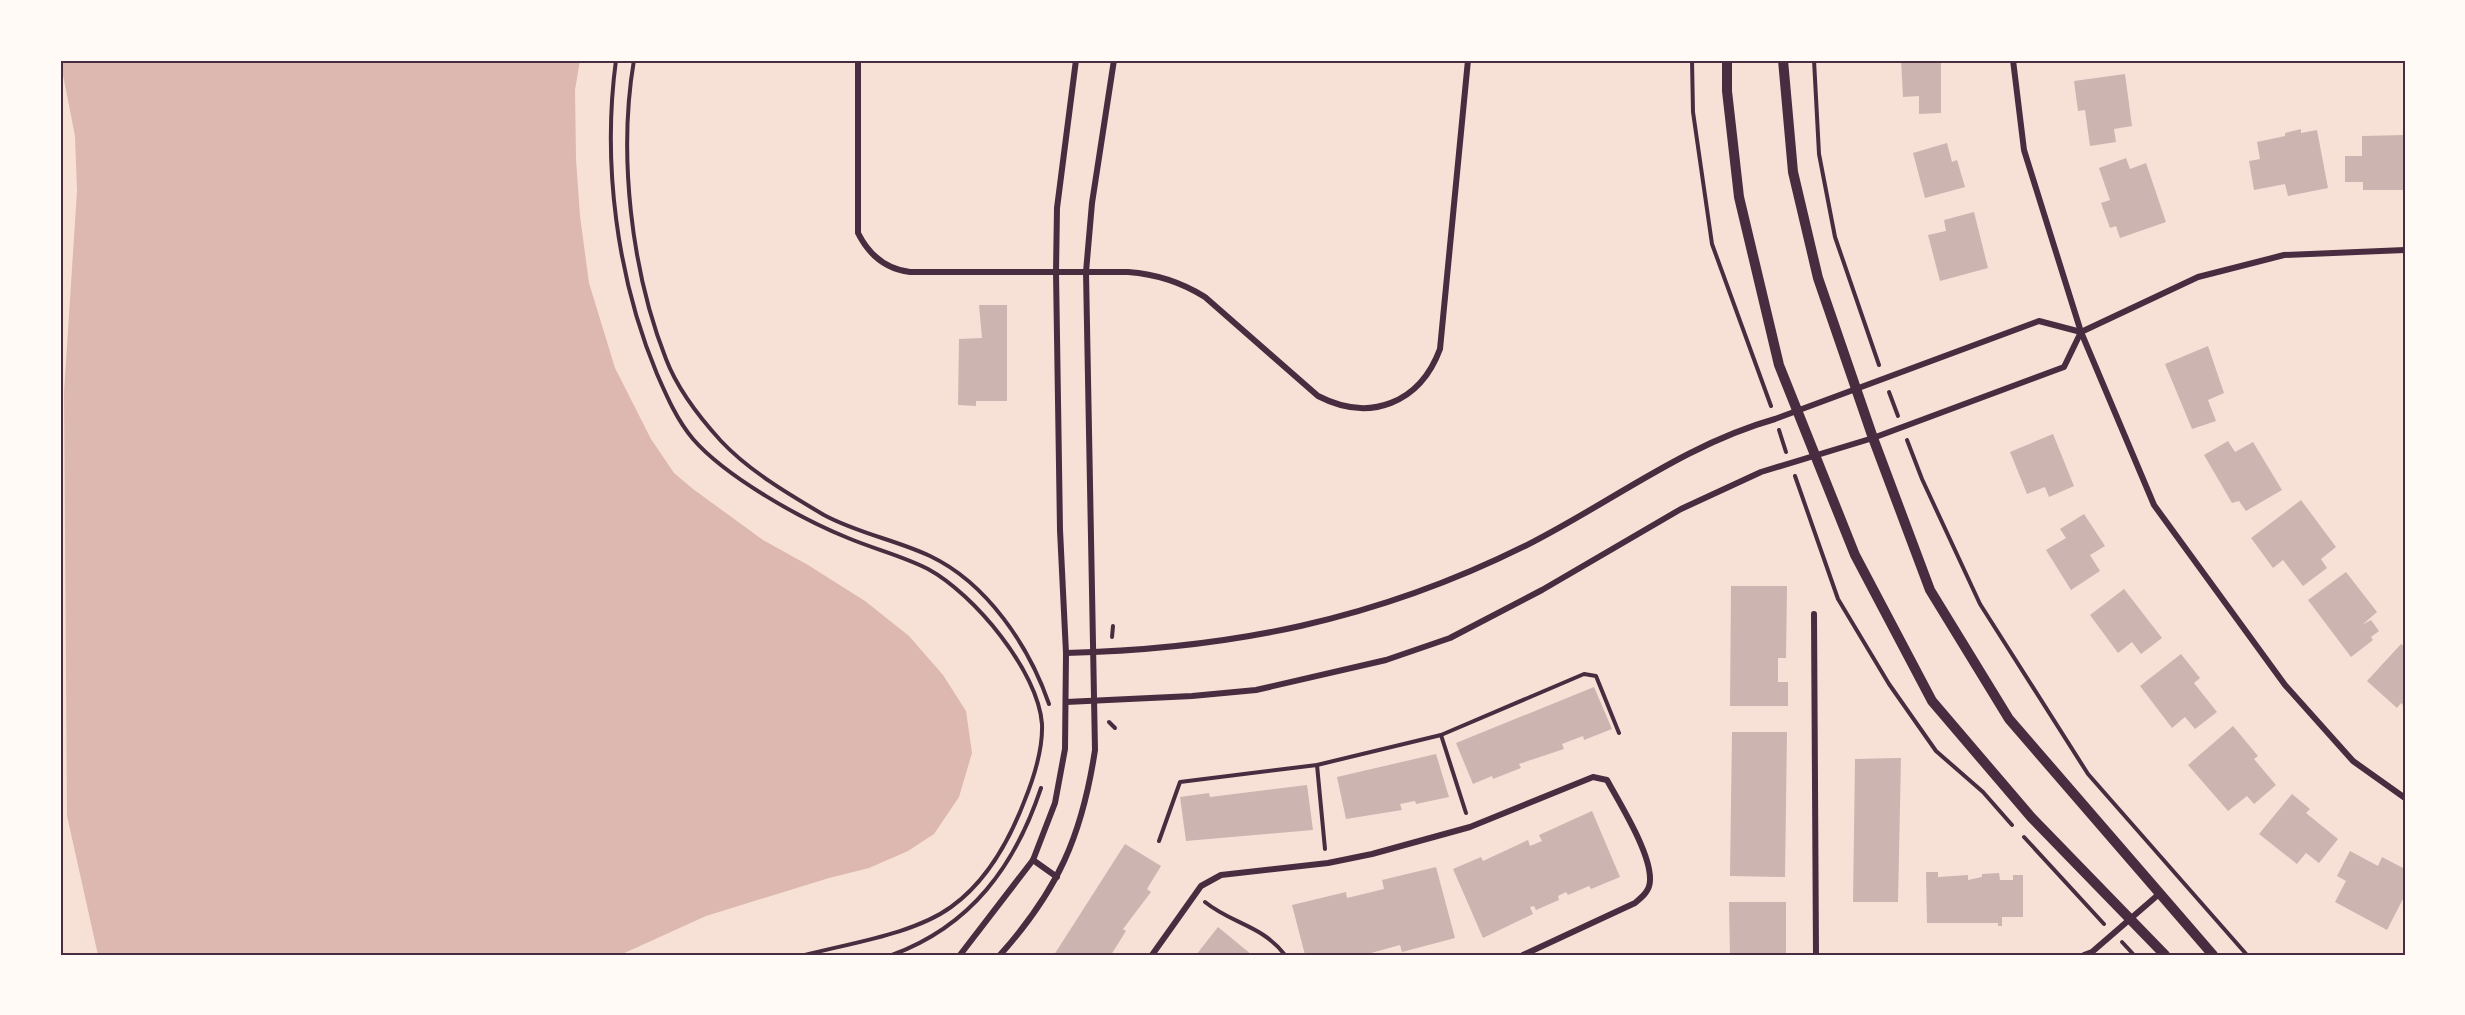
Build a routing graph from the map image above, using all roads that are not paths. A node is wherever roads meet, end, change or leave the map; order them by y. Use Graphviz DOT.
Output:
graph roads {
  1 [pos="858,60"];
  2 [pos="1076,60"];
  3 [pos="1114,60"];
  4 [pos="1467,60"];
  5 [pos="1727,60"];
  6 [pos="1783,60"];
  7 [pos="2013,60"];
  8 [pos="2405,250"];
  9 [pos="1056,272"];
  10 [pos="1086,272"];
  11 [pos="2081,332"];
  12 [pos="1856,388"];
  13 [pos="1798,410"];
  14 [pos="1873,438"];
  15 [pos="1814,455"];
  16 [pos="1814,614"];
  17 [pos="1095,652"];
  18 [pos="1066,653"];
  19 [pos="1096,699"];
  20 [pos="1066,702"];
  21 [pos="2405,798"];
  22 [pos="1033,860"];
  23 [pos="1057,877"];
  24 [pos="2159,894"];
  25 [pos="2130,919"];
  26 [pos="960,955"];
  27 [pos="1000,955"];
  28 [pos="1152,955"];
  29 [pos="1523,955"];
  30 [pos="1816,955"];
  31 [pos="2084,955"];
  32 [pos="2165,955"];
  33 [pos="2213,955"];
  1 -- 9 [label="street"];
  2 -- 9 [label="street"];
  3 -- 10 [label="street"];
  4 -- 10 [label="street"];
  5 -- 13 [label="street"];
  6 -- 12 [label="street"];
  7 -- 11 [label="street"];
  8 -- 11 [label="street"];
  9 -- 10 [label="street"];
  9 -- 18 [label="street"];
  10 -- 17 [label="street"];
  11 -- 12 [label="street"];
  11 -- 14 [label="street"];
  11 -- 21 [label="street"];
  12 -- 13 [label="street"];
  12 -- 14 [label="street"];
  13 -- 15 [label="street"];
  13 -- 17 [label="street"];
  14 -- 15 [label="street"];
  14 -- 24 [label="street"];
  15 -- 19 [label="street"];
  15 -- 25 [label="street"];
  16 -- 30 [label="street"];
  17 -- 18 [label="street"];
  17 -- 19 [label="street"];
  18 -- 20 [label="street"];
  19 -- 20 [label="street"];
  19 -- 23 [label="street"];
  20 -- 22 [label="street"];
  22 -- 23 [label="street"];
  22 -- 26 [label="street"];
  23 -- 27 [label="street"];
  24 -- 25 [label="street"];
  24 -- 33 [label="street"];
  25 -- 31 [label="street"];
  25 -- 32 [label="street"];
  28 -- 29 [label="street"];
}
